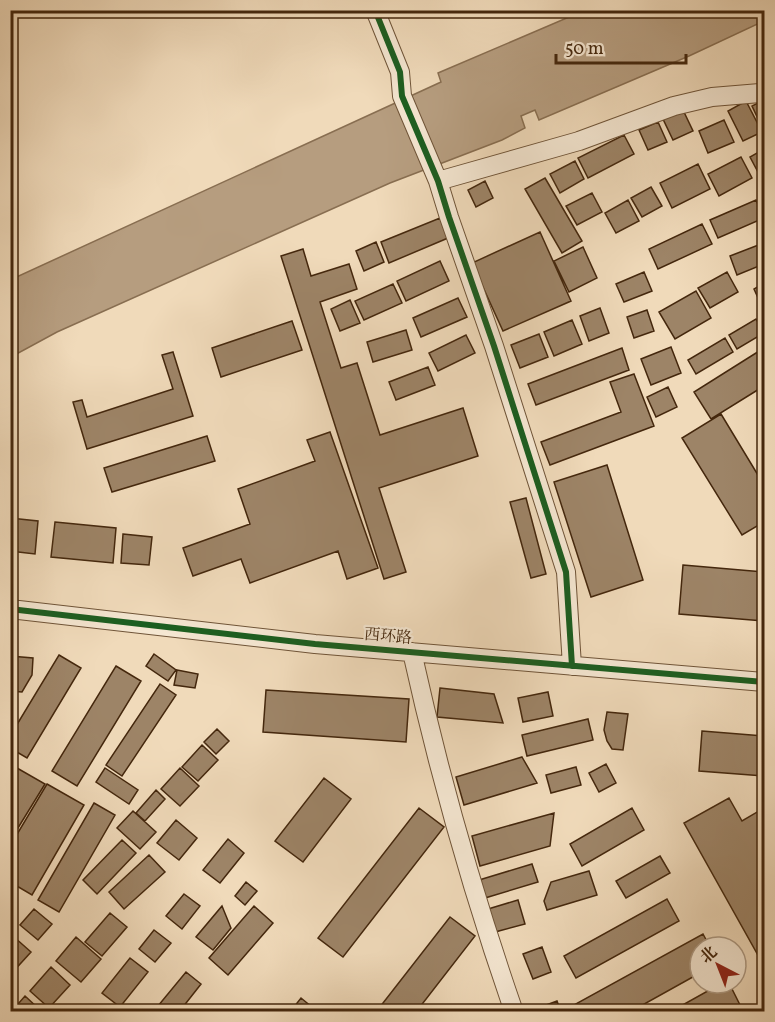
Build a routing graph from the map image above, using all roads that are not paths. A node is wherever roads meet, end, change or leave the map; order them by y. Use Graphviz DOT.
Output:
graph roads {
  1 [pos="375,10"];
  2 [pos="765,91"];
  3 [pos="438,181"];
  4 [pos="10,609"];
  5 [pos="412,652"];
  6 [pos="572,666"];
  7 [pos="765,682"];
  8 [pos="514,1011"];
  1 -- 3 [label="street"];
  2 -- 3 [label="street"];
  3 -- 6 [label="street"];
  4 -- 5 [label="street, 西环路"];
  5 -- 6 [label="street, 西环路"];
  5 -- 8 [label="street"];
  6 -- 7 [label="street, 西环路"];
}
